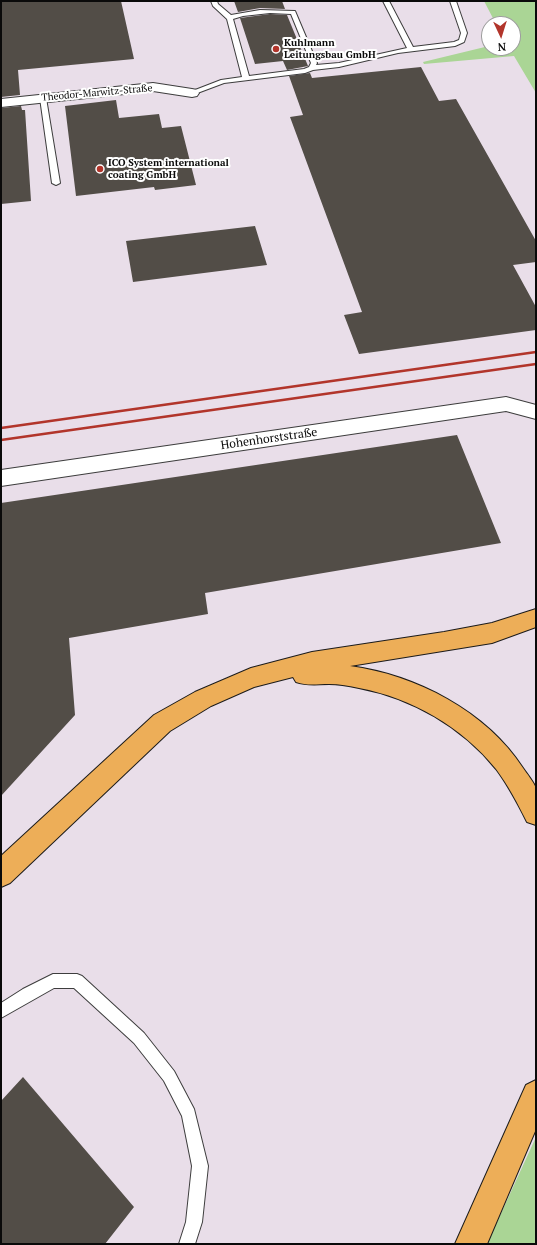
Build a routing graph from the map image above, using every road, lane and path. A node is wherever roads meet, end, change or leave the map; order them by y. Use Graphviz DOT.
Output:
graph roads {
  1 [pos="214,1"];
  2 [pos="386,1"];
  3 [pos="453,1"];
  4 [pos="230,18"];
  5 [pos="411,50"];
  6 [pos="312,68"];
  7 [pos="246,78"];
  8 [pos="192,93"];
  9 [pos="43,98"];
  10 [pos="1,103"];
  11 [pos="56,183"];
  12 [pos="536,412"];
  13 [pos="1,478"];
  14 [pos="536,618"];
  15 [pos="251,678"];
  16 [pos="536,813"];
  17 [pos="1,874"];
  18 [pos="1,1011"];
  19 [pos="536,1095"];
  20 [pos="186,1244"];
  21 [pos="471,1244"];
  1 -- 4 [label="lane"];
  2 -- 5 [label="lane"];
  3 -- 5 [label="lane"];
  4 -- 6 [label="lane"];
  4 -- 7 [label="lane"];
  5 -- 6 [label="lane"];
  6 -- 7 [label="lane"];
  7 -- 8 [label="lane"];
  8 -- 9 [label="street, Theodor-Marwitz-Straße"];
  9 -- 10 [label="street, Theodor-Marwitz-Straße"];
  9 -- 11 [label="lane"];
  12 -- 13 [label="street, Hohenhorststraße"];
  14 -- 15 [label="highway"];
  15 -- 16 [label="highway"];
  15 -- 17 [label="highway"];
  18 -- 20 [label="lane"];
  19 -- 21 [label="highway"];
}
